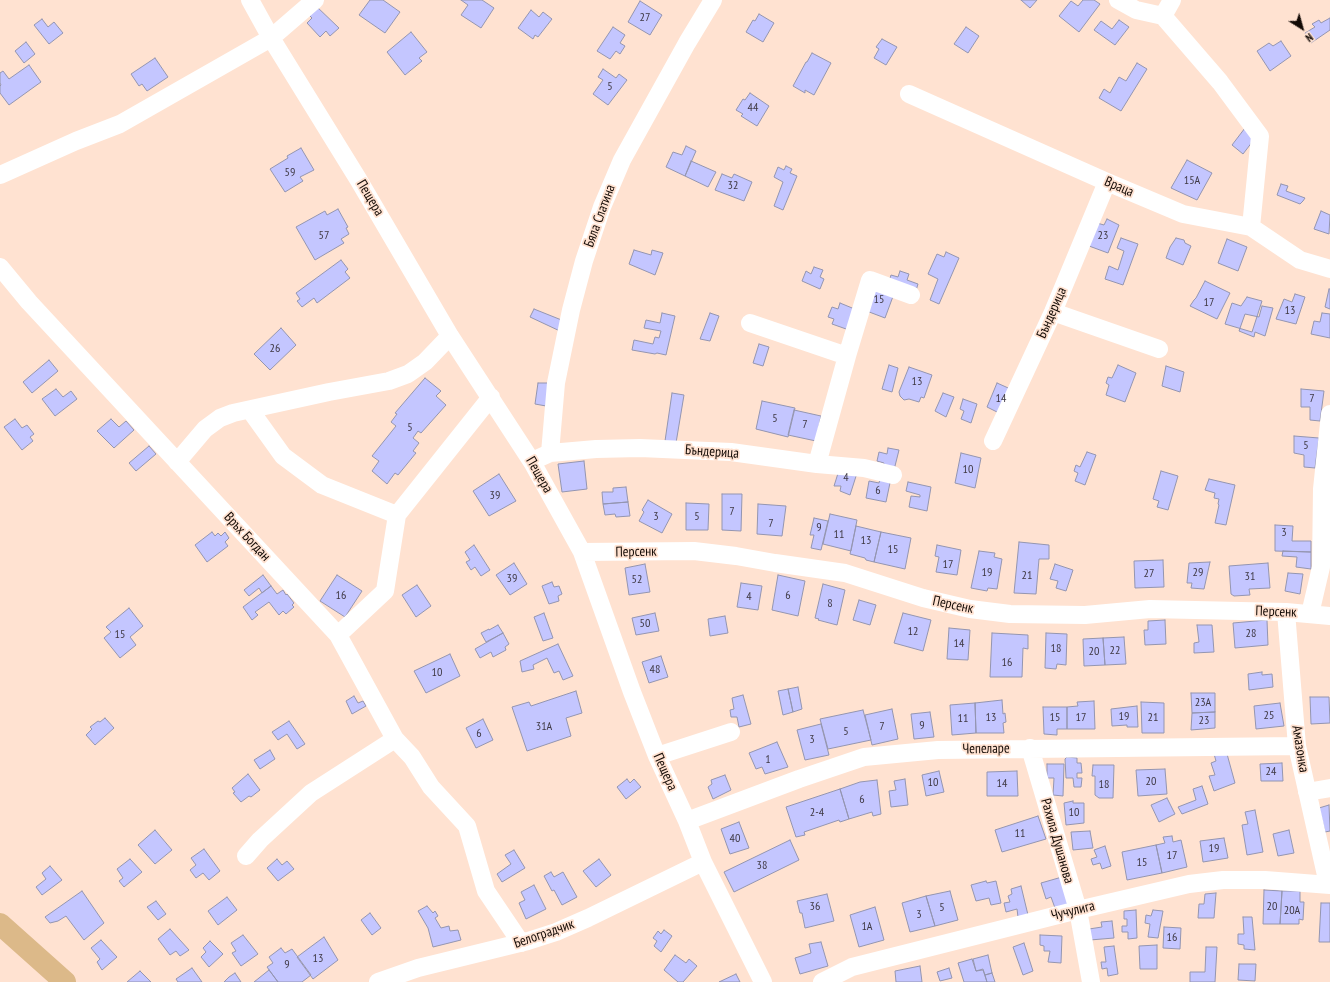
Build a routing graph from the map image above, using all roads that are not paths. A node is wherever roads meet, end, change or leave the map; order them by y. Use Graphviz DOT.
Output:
graph roads {
  1 [pos="250,0"];
  2 [pos="316,0"];
  3 [pos="1118,0"];
  4 [pos="1172,0"];
  5 [pos="708,2"];
  6 [pos="1163,16"];
  7 [pos="271,38"];
  8 [pos="909,94"];
  9 [pos="0,175"];
  10 [pos="1107,182"];
  11 [pos="1251,227"];
  12 [pos="0,267"];
  13 [pos="1330,269"];
  14 [pos="911,295"];
  15 [pos="1054,312"];
  16 [pos="750,323"];
  17 [pos="450,336"];
  18 [pos="1159,349"];
  19 [pos="847,356"];
  20 [pos="491,398"];
  21 [pos="250,410"];
  22 [pos="1330,414"];
  23 [pos="993,441"];
  24 [pos="550,453"];
  25 [pos="177,462"];
  26 [pos="532,462"];
  27 [pos="817,464"];
  28 [pos="893,475"];
  29 [pos="397,515"];
  30 [pos="582,552"];
  31 [pos="1286,612"];
  32 [pos="1310,614"];
  33 [pos="1330,616"];
  34 [pos="338,636"];
  35 [pos="731,732"];
  36 [pos="396,739"];
  37 [pos="1297,746"];
  38 [pos="1030,748"];
  39 [pos="658,756"];
  40 [pos="1330,788"];
  41 [pos="1307,792"];
  42 [pos="687,822"];
  43 [pos="246,856"];
  44 [pos="703,862"];
  45 [pos="1329,885"];
  46 [pos="1078,910"];
  47 [pos="0,924"];
  48 [pos="521,943"];
  49 [pos="63,981"];
  50 [pos="378,982"];
  51 [pos="763,982"];
  52 [pos="822,982"];
  53 [pos="1091,982"];
  1 -- 7 [label="street, Пещера"];
  2 -- 7 [label="street"];
  3 -- 6 [label="street"];
  4 -- 6 [label="street"];
  5 -- 24 [label="street, Бяла Слатина"];
  6 -- 11 [label="street"];
  7 -- 9 [label="street"];
  7 -- 17 [label="street, Пещера"];
  8 -- 10 [label="street, Враца"];
  10 -- 11 [label="street, Враца"];
  10 -- 15 [label="street, Бъндерица"];
  11 -- 13 [label="street, Враца"];
  12 -- 25 [label="street, Връх Богдан"];
  14 -- 19 [label="street"];
  15 -- 18 [label="street"];
  15 -- 23 [label="street, Бъндерица"];
  16 -- 19 [label="street"];
  17 -- 20 [label="street, Пещера"];
  17 -- 21 [label="street"];
  19 -- 27 [label="street"];
  20 -- 26 [label="street, Пещера"];
  20 -- 29 [label="street"];
  21 -- 25 [label="street"];
  21 -- 29 [label="street"];
  22 -- 32 [label="street"];
  24 -- 26 [label="street, Бъндерица"];
  24 -- 27 [label="street, Бъндерица"];
  25 -- 34 [label="street, Връх Богдан"];
  26 -- 30 [label="street, Пещера"];
  27 -- 28 [label="street, Бъндерица"];
  29 -- 34 [label="street"];
  30 -- 31 [label="street, Персенк"];
  30 -- 39 [label="street, Пещера"];
  31 -- 32 [label="street, Персенк"];
  31 -- 37 [label="street, Амазонка"];
  32 -- 33 [label="street, Персенк"];
  34 -- 36 [label="street, Връх Богдан"];
  35 -- 39 [label="street"];
  36 -- 43 [label="street"];
  36 -- 48 [label="street, Връх Богдан"];
  37 -- 38 [label="street, Чепеларе"];
  37 -- 41 [label="street, Амазонка"];
  38 -- 42 [label="street, Чепеларе"];
  38 -- 46 [label="street, Рахила Душанова"];
  39 -- 42 [label="street, Пещера"];
  40 -- 41 [label="street"];
  41 -- 45 [label="street, Амазонка"];
  42 -- 44 [label="street, Пещера"];
  44 -- 48 [label="street, Белоградчик"];
  44 -- 51 [label="street, Пещера"];
  45 -- 46 [label="street, Чучулига"];
  46 -- 52 [label="street, Чучулига"];
  46 -- 53 [label="street, Рахила Душанова"];
  47 -- 49 [label="main road"];
  48 -- 50 [label="street, Белоградчик"];
}
